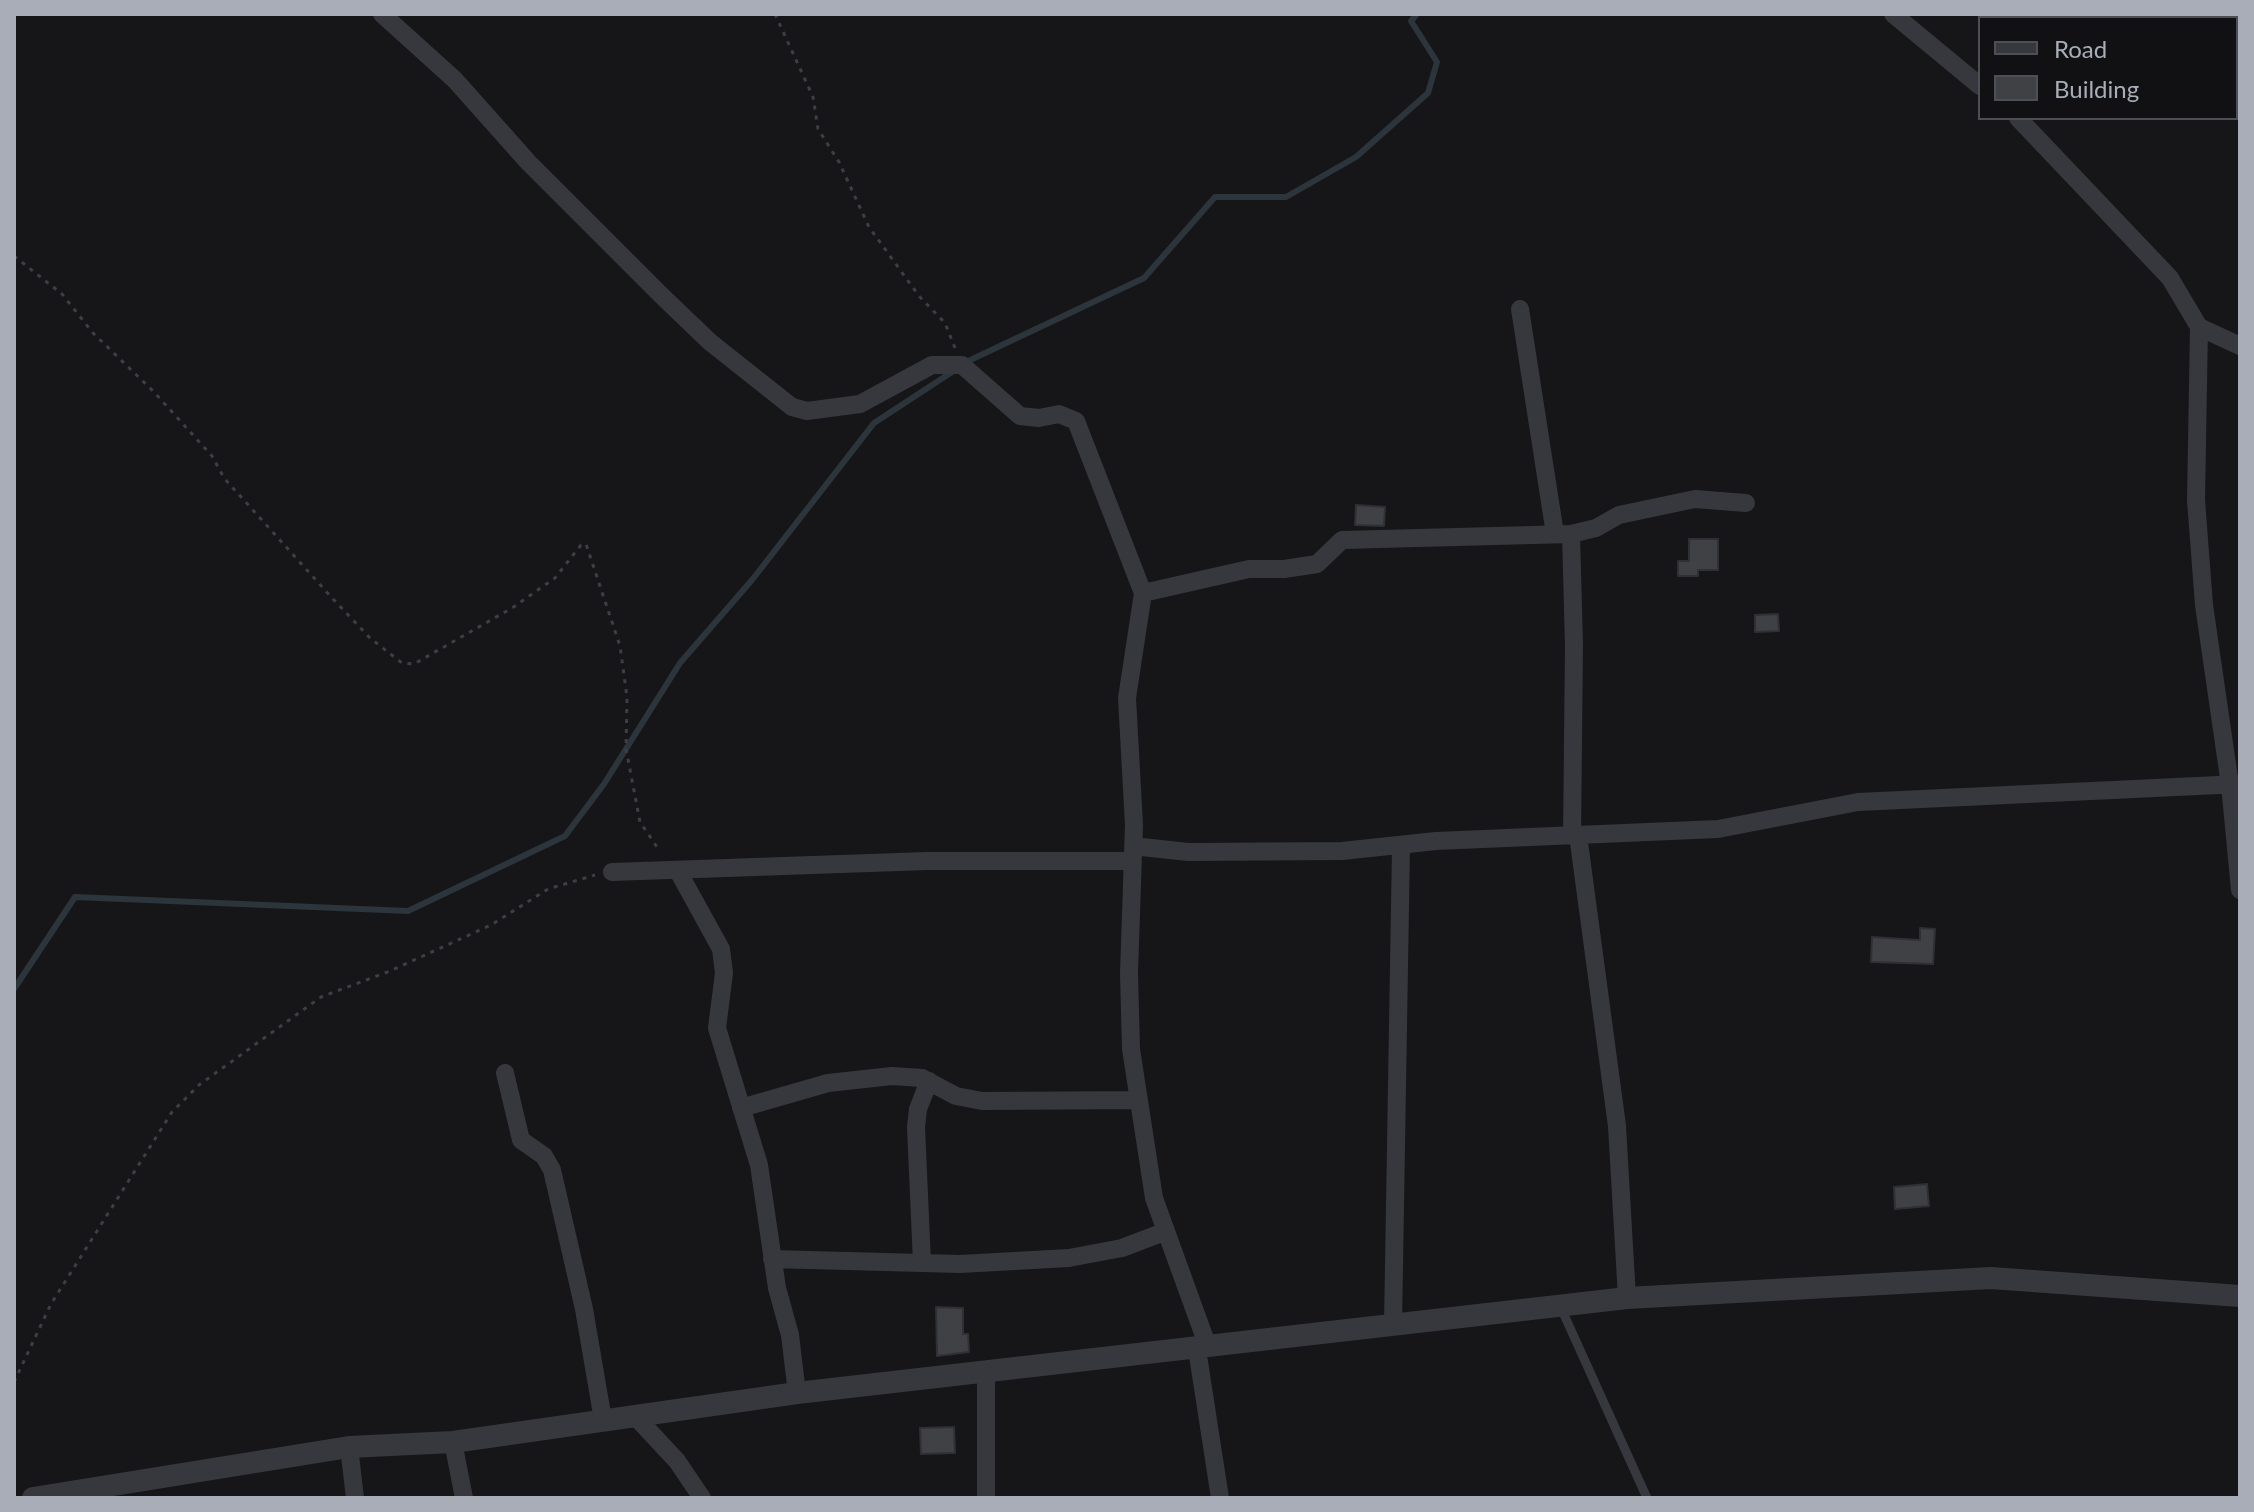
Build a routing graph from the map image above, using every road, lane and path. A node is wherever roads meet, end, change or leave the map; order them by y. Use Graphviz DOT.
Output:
graph roads {
  1 [pos="382,14"];
  2 [pos="775,14"];
  3 [pos="1893,14"];
  4 [pos="1978,84"];
  5 [pos="2020,120"];
  6 [pos="14,256"];
  7 [pos="1520,309"];
  8 [pos="2199,327"];
  9 [pos="2240,346"];
  10 [pos="962,365"];
  11 [pos="1746,503"];
  12 [pos="1563,534"];
  13 [pos="1143,593"];
  14 [pos="2235,785"];
  15 [pos="1575,835"];
  16 [pos="1401,846"];
  17 [pos="1132,854"];
  18 [pos="678,871"];
  19 [pos="612,872"];
  20 [pos="2240,890"];
  21 [pos="505,1073"];
  22 [pos="929,1081"];
  23 [pos="1137,1100"];
  24 [pos="741,1108"];
  25 [pos="1164,1232"];
  26 [pos="772,1259"];
  27 [pos="922,1263"];
  28 [pos="2240,1296"];
  29 [pos="1627,1298"];
  30 [pos="1561,1307"];
  31 [pos="1393,1325"];
  32 [pos="1203,1348"];
  33 [pos="986,1371"];
  34 [pos="14,1382"];
  35 [pos="797,1393"];
  36 [pos="635,1416"];
  37 [pos="603,1420"];
  38 [pos="453,1442"];
  39 [pos="349,1447"];
  40 [pos="37,1498"];
  41 [pos="355,1498"];
  42 [pos="464,1498"];
  43 [pos="702,1498"];
  44 [pos="986,1498"];
  45 [pos="1220,1498"];
  46 [pos="1647,1498"];
  1 -- 10 [label="street"];
  2 -- 10 [label="path"];
  3 -- 4 [label="street"];
  5 -- 8 [label="street"];
  6 -- 18 [label="path"];
  7 -- 12 [label="street"];
  8 -- 9 [label="street"];
  8 -- 14 [label="street"];
  10 -- 13 [label="street"];
  11 -- 12 [label="street"];
  12 -- 13 [label="street"];
  12 -- 15 [label="street"];
  13 -- 17 [label="street"];
  14 -- 15 [label="street"];
  14 -- 20 [label="street"];
  15 -- 16 [label="street"];
  15 -- 29 [label="street"];
  16 -- 17 [label="street"];
  16 -- 31 [label="street"];
  17 -- 18 [label="street"];
  17 -- 23 [label="street"];
  18 -- 19 [label="street"];
  18 -- 24 [label="street"];
  19 -- 34 [label="path"];
  21 -- 37 [label="street"];
  22 -- 23 [label="street"];
  22 -- 24 [label="street"];
  22 -- 27 [label="street"];
  23 -- 25 [label="street"];
  24 -- 26 [label="street"];
  25 -- 27 [label="street"];
  25 -- 32 [label="street"];
  26 -- 27 [label="street"];
  26 -- 35 [label="street"];
  28 -- 29 [label="street"];
  29 -- 30 [label="street"];
  30 -- 31 [label="street"];
  30 -- 46 [label="lane"];
  31 -- 32 [label="street"];
  32 -- 33 [label="street"];
  32 -- 45 [label="street"];
  33 -- 35 [label="street"];
  33 -- 44 [label="street"];
  35 -- 36 [label="street"];
  36 -- 37 [label="street"];
  36 -- 43 [label="street"];
  37 -- 38 [label="street"];
  38 -- 39 [label="street"];
  38 -- 42 [label="street"];
  39 -- 40 [label="street"];
  39 -- 41 [label="street"];
}
